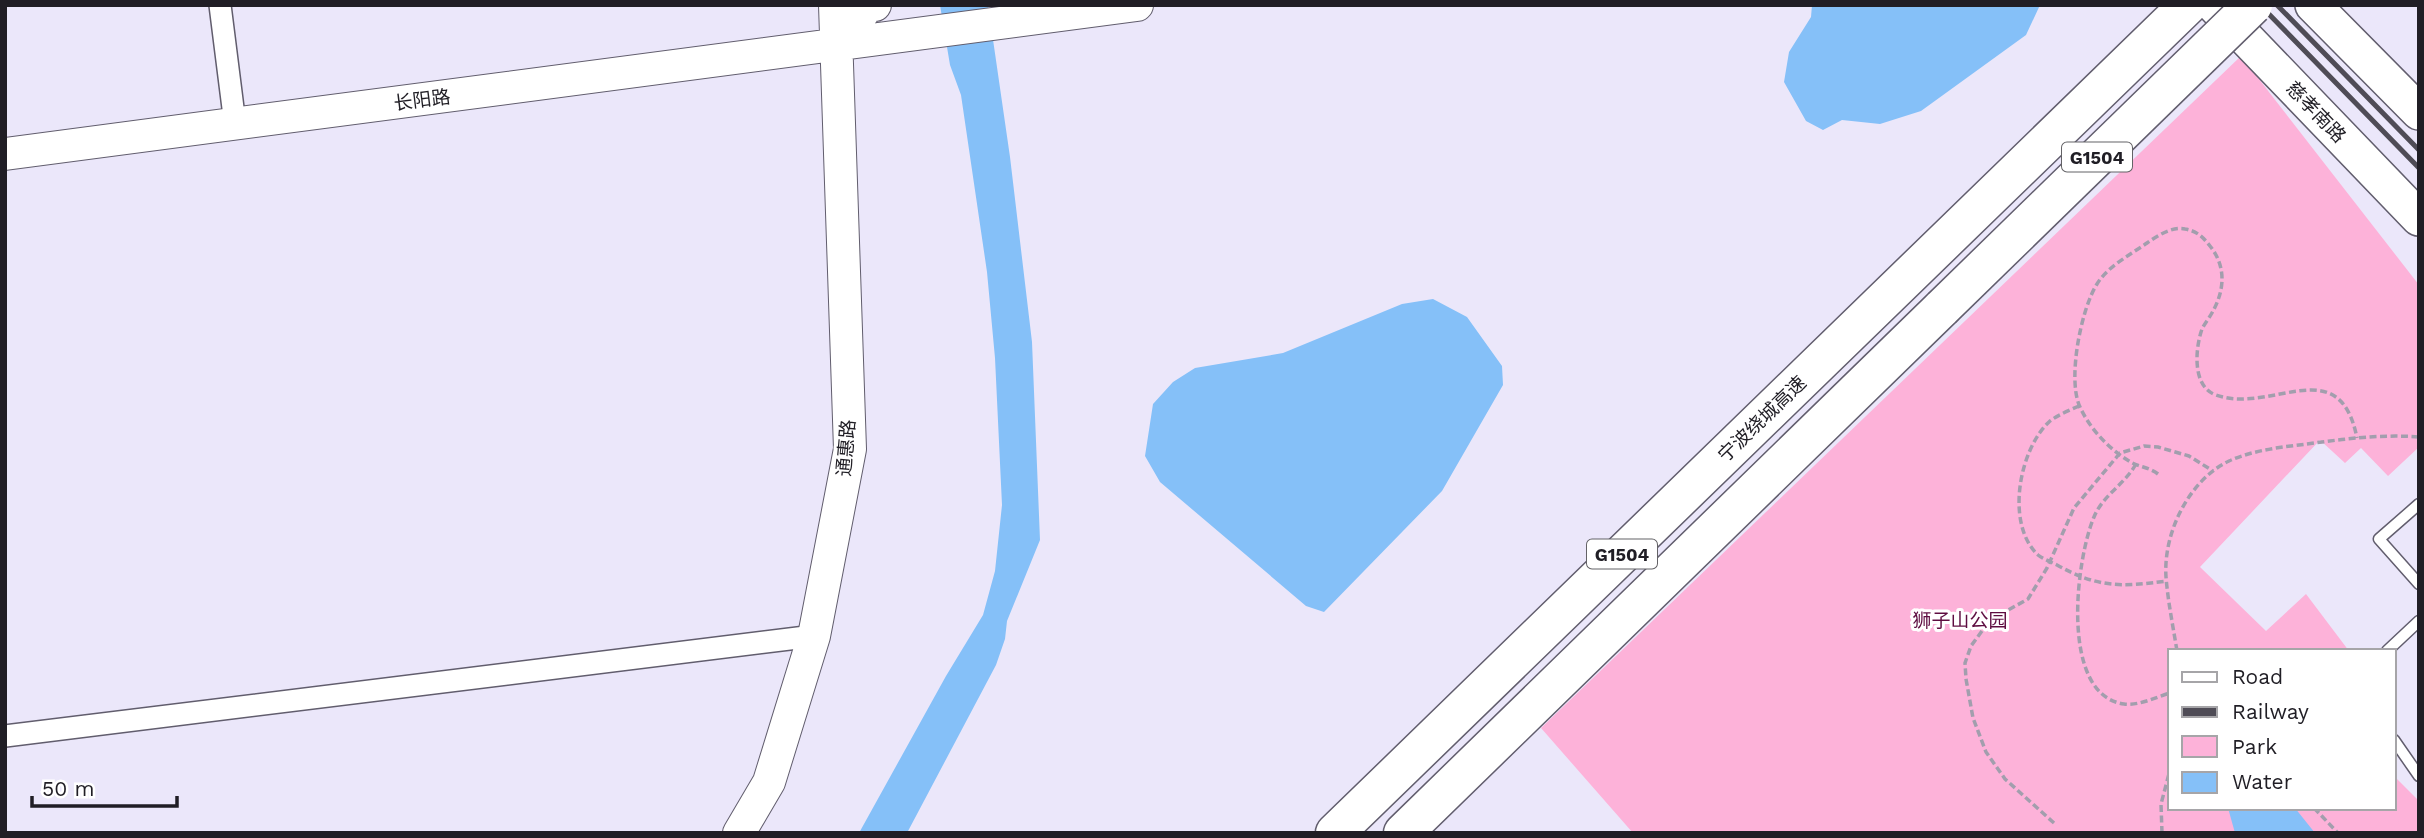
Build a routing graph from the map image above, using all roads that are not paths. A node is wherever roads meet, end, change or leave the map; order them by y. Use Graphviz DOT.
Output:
graph roads {
  1 [pos="220,5"];
  2 [pos="835,5"];
  3 [pos="875,5"];
  4 [pos="1138,5"];
  5 [pos="2188,5"];
  6 [pos="2214,5"];
  7 [pos="2253,5"];
  8 [pos="2313,5"];
  9 [pos="868,6"];
  10 [pos="852,44"];
  11 [pos="2419,112"];
  12 [pos="235,124"];
  13 [pos="5,154"];
  14 [pos="2419,218"];
  15 [pos="2419,504"];
  16 [pos="2419,584"];
  17 [pos="2419,621"];
  18 [pos="814,636"];
  19 [pos="2389,649"];
  20 [pos="5,736"];
  21 [pos="2396,743"];
  22 [pos="2419,776"];
  23 [pos="739,833"];
  24 [pos="1335,833"];
  25 [pos="1403,833"];
  1 -- 12 [label="street"];
  2 -- 10 [label="main road, 通惠路"];
  3 -- 9 [label="main road"];
  4 -- 10 [label="main road, 长阳路"];
  5 -- 24 [label="highway, 宁波绕城高速 / G1504"];
  6 -- 14 [label="main road, 慈孝南路"];
  7 -- 25 [label="highway, G1504, bridge"];
  8 -- 11 [label="main road"];
  9 -- 10 [label="main road"];
  10 -- 12 [label="main road, 长阳路"];
  10 -- 18 [label="main road, 通惠路"];
  12 -- 13 [label="main road, 长阳路"];
  15 -- 16 [label="lane"];
  17 -- 19 [label="lane"];
  18 -- 20 [label="street"];
  18 -- 23 [label="main road, 通惠路"];
  21 -- 22 [label="lane"];
}
